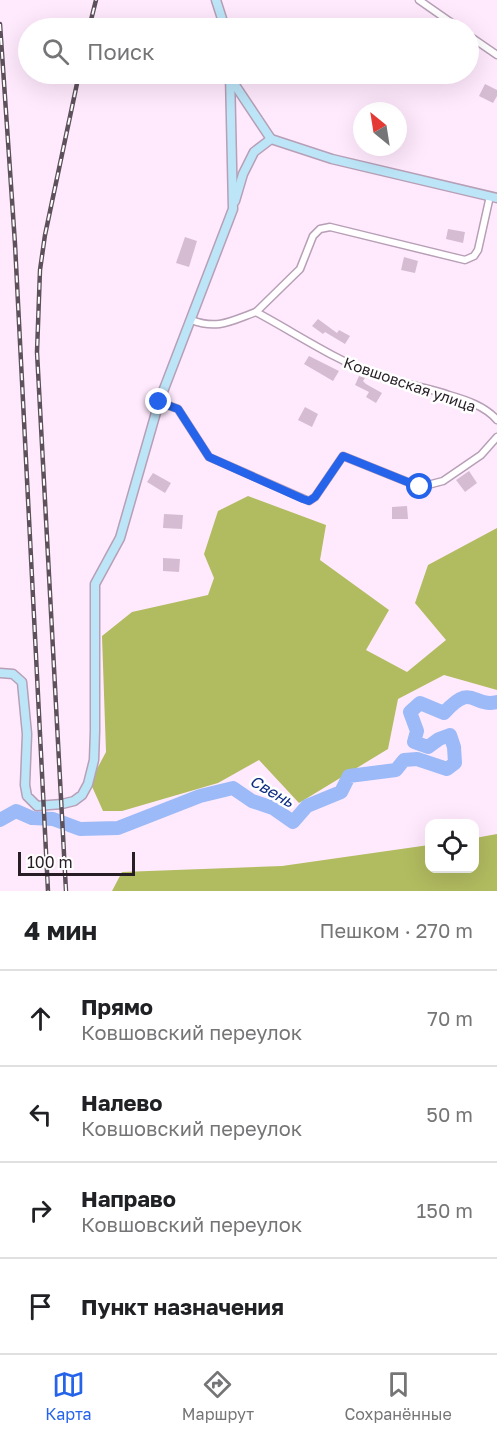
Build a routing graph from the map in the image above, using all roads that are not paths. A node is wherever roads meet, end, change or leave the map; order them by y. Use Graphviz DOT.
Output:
graph roads {
  1 [pos="216,0"];
  2 [pos="419,0"];
  3 [pos="222,18"];
  4 [pos="445,18"];
  5 [pos="479,43"];
  6 [pos="497,56"];
  7 [pos="230,84"];
  8 [pos="235,84"];
  9 [pos="272,139"];
  10 [pos="493,197"];
  11 [pos="233,209"];
  12 [pos="256,312"];
  13 [pos="191,320"];
  14 [pos="159,402"];
  15 [pos="497,420"];
  16 [pos="497,437"];
  17 [pos="0,674"];
  1 -- 3 [label="street"];
  2 -- 4 [label="street"];
  5 -- 6 [label="street"];
  7 -- 11 [label="street"];
  8 -- 9 [label="street"];
  9 -- 10 [label="street"];
  9 -- 11 [label="street"];
  10 -- 12 [label="street"];
  11 -- 13 [label="street"];
  12 -- 13 [label="street"];
  12 -- 15 [label="street, Ковшовская улица"];
  13 -- 14 [label="street"];
  14 -- 16 [label="street"];
  14 -- 17 [label="street"];
}
